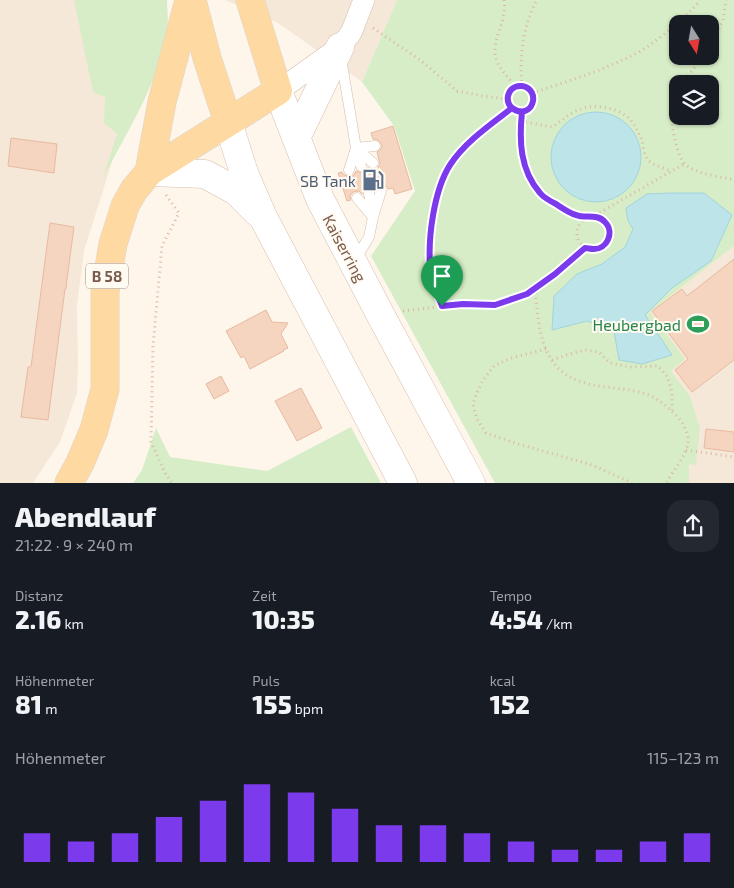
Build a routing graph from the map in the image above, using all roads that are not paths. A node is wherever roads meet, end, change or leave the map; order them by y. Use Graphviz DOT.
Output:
graph roads {
  1 [pos="190,0"];
  2 [pos="250,0"];
  3 [pos="361,8"];
  4 [pos="340,47"];
  5 [pos="278,91"];
  6 [pos="228,122"];
  7 [pos="296,138"];
  8 [pos="375,146"];
  9 [pos="356,148"];
  10 [pos="373,163"];
  11 [pos="361,166"];
  12 [pos="349,170"];
  13 [pos="149,172"];
  14 [pos="381,191"];
  15 [pos="370,194"];
  16 [pos="357,198"];
  17 [pos="263,217"];
  18 [pos="373,217"];
  19 [pos="353,263"];
  20 [pos="69,483"];
  21 [pos="403,483"];
  22 [pos="471,483"];
  1 -- 6 [label="main road, B 58"];
  1 -- 13 [label="main road, B 58"];
  2 -- 5 [label="main road, Kaiserring"];
  3 -- 4 [label="street"];
  4 -- 5 [label="street"];
  4 -- 7 [label="main road"];
  4 -- 9 [label="lane"];
  5 -- 6 [label="main road, B 58"];
  5 -- 7 [label="main road, Kaiserring"];
  6 -- 13 [label="main road, B 58"];
  6 -- 17 [label="main road"];
  7 -- 19 [label="main road, Kaiserring"];
  8 -- 9 [label="lane"];
  9 -- 10 [label="lane"];
  9 -- 11 [label="lane"];
  9 -- 12 [label="lane"];
  13 -- 17 [label="main road"];
  13 -- 20 [label="main road, B 58"];
  14 -- 18 [label="lane"];
  15 -- 18 [label="lane"];
  16 -- 18 [label="lane"];
  17 -- 21 [label="main road"];
  18 -- 19 [label="lane"];
  19 -- 22 [label="main road, Kaiserring"];
}
